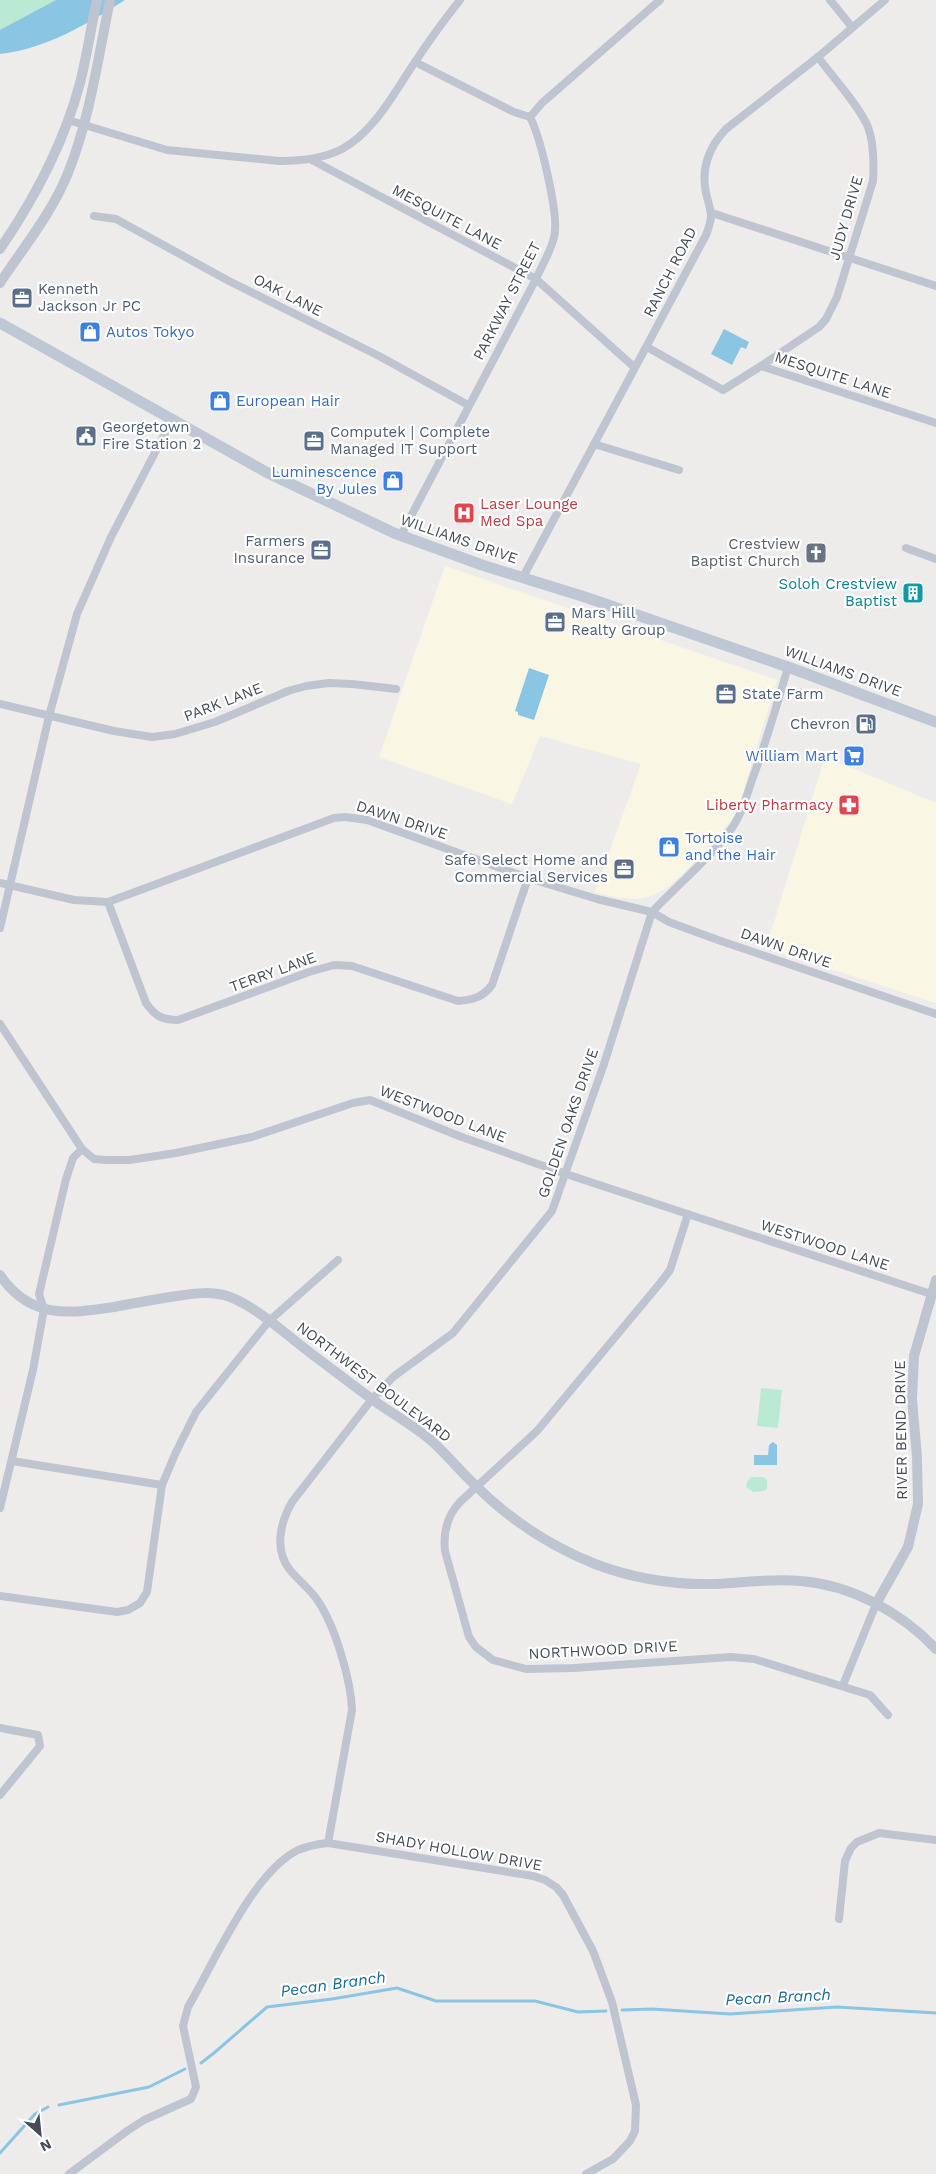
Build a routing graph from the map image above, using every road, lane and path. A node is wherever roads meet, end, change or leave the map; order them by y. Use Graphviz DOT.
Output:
graph roads {
  1 [pos="97,0"];
  2 [pos="110,0"];
  3 [pos="460,0"];
  4 [pos="660,0"];
  5 [pos="830,0"];
  6 [pos="885,0"];
  7 [pos="852,27"];
  8 [pos="818,57"];
  9 [pos="415,62"];
  10 [pos="530,117"];
  11 [pos="68,120"];
  12 [pos="85,125"];
  13 [pos="310,159"];
  14 [pos="712,212"];
  15 [pos="94,216"];
  16 [pos="0,249"];
  17 [pos="850,258"];
  18 [pos="536,279"];
  19 [pos="0,283"];
  20 [pos="936,286"];
  21 [pos="0,323"];
  22 [pos="647,347"];
  23 [pos="761,366"];
  24 [pos="634,367"];
  25 [pos="468,405"];
  26 [pos="173,418"];
  27 [pos="936,423"];
  28 [pos="594,444"];
  29 [pos="679,470"];
  30 [pos="401,535"];
  31 [pos="906,548"];
  32 [pos="936,559"];
  33 [pos="523,577"];
  34 [pos="788,667"];
  35 [pos="396,689"];
  36 [pos="0,704"];
  37 [pos="49,716"];
  38 [pos="936,722"];
  39 [pos="528,878"];
  40 [pos="0,883"];
  41 [pos="10,886"];
  42 [pos="108,902"];
  43 [pos="652,912"];
  44 [pos="0,928"];
  45 [pos="936,1014"];
  46 [pos="0,1024"];
  47 [pos="82,1149"];
  48 [pos="566,1174"];
  49 [pos="688,1214"];
  50 [pos="338,1260"];
  51 [pos="0,1275"];
  52 [pos="936,1280"];
  53 [pos="931,1294"];
  54 [pos="44,1310"];
  55 [pos="269,1321"];
  56 [pos="372,1399"];
  57 [pos="12,1461"];
  58 [pos="162,1485"];
  59 [pos="477,1487"];
  60 [pos="0,1508"];
  61 [pos="0,1596"];
  62 [pos="876,1604"];
  63 [pos="936,1649"];
  64 [pos="843,1685"];
  65 [pos="888,1715"];
  66 [pos="0,1728"];
  67 [pos="0,1795"];
  68 [pos="936,1840"];
  69 [pos="328,1843"];
  70 [pos="839,1919"];
  71 [pos="69,2174"];
  72 [pos="586,2174"];
  1 -- 11 [label="street"];
  2 -- 12 [label="street"];
  3 -- 9 [label="street"];
  4 -- 10 [label="street"];
  5 -- 7 [label="street"];
  6 -- 7 [label="street, RANCH ROAD"];
  7 -- 8 [label="street, RANCH ROAD"];
  8 -- 14 [label="street, RANCH ROAD"];
  8 -- 17 [label="street, JUDY DRIVE"];
  9 -- 10 [label="street"];
  9 -- 13 [label="street"];
  10 -- 18 [label="street, PARKWAY STREET"];
  11 -- 12 [label="street"];
  11 -- 16 [label="street"];
  12 -- 13 [label="street"];
  12 -- 19 [label="street"];
  13 -- 18 [label="street, MESQUITE LANE"];
  14 -- 17 [label="street"];
  14 -- 22 [label="street, RANCH ROAD"];
  15 -- 25 [label="street, OAK LANE"];
  17 -- 20 [label="street"];
  17 -- 23 [label="street, JUDY DRIVE"];
  18 -- 24 [label="street, MESQUITE LANE"];
  18 -- 25 [label="street, PARKWAY STREET"];
  21 -- 26 [label="main road, WILLIAMS DRIVE"];
  22 -- 23 [label="street, MESQUITE LANE"];
  22 -- 24 [label="street, RANCH ROAD"];
  23 -- 27 [label="street, MESQUITE LANE"];
  24 -- 28 [label="street, RANCH ROAD"];
  25 -- 30 [label="street, PARKWAY STREET"];
  26 -- 30 [label="main road, WILLIAMS DRIVE"];
  26 -- 37 [label="street"];
  28 -- 29 [label="street"];
  28 -- 33 [label="street, RANCH ROAD"];
  30 -- 33 [label="main road, WILLIAMS DRIVE"];
  31 -- 32 [label="street"];
  33 -- 34 [label="main road, WILLIAMS DRIVE"];
  34 -- 38 [label="main road, WILLIAMS DRIVE"];
  34 -- 43 [label="street, GOLDEN OAKS DRIVE"];
  35 -- 37 [label="street, PARK LANE"];
  36 -- 37 [label="street, PARK LANE"];
  37 -- 41 [label="street"];
  39 -- 42 [label="street, DAWN DRIVE"];
  39 -- 42 [label="street, TERRY LANE"];
  39 -- 43 [label="street, DAWN DRIVE"];
  40 -- 41 [label="street, DAWN DRIVE"];
  41 -- 42 [label="street, DAWN DRIVE"];
  41 -- 44 [label="street"];
  43 -- 45 [label="street, DAWN DRIVE"];
  43 -- 48 [label="street, GOLDEN OAKS DRIVE"];
  46 -- 47 [label="street, WESTWOOD LANE"];
  47 -- 48 [label="street, WESTWOOD LANE"];
  47 -- 54 [label="street"];
  48 -- 49 [label="street, WESTWOOD LANE"];
  48 -- 56 [label="street, GOLDEN OAKS DRIVE"];
  49 -- 53 [label="street, WESTWOOD LANE"];
  49 -- 59 [label="street, NORTHWOOD DRIVE"];
  50 -- 55 [label="street"];
  51 -- 54 [label="street, NORTHWEST BOULEVARD"];
  52 -- 53 [label="street, RIVER BEND DRIVE"];
  53 -- 62 [label="street, RIVER BEND DRIVE"];
  54 -- 55 [label="street, NORTHWEST BOULEVARD"];
  54 -- 57 [label="street"];
  55 -- 56 [label="street, NORTHWEST BOULEVARD"];
  55 -- 58 [label="street"];
  56 -- 59 [label="street, NORTHWEST BOULEVARD"];
  56 -- 69 [label="street, GOLDEN OAKS DRIVE"];
  57 -- 58 [label="street"];
  57 -- 60 [label="street"];
  58 -- 61 [label="street"];
  59 -- 62 [label="street, NORTHWEST BOULEVARD"];
  59 -- 64 [label="street, NORTHWOOD DRIVE"];
  62 -- 63 [label="street, NORTHWEST BOULEVARD"];
  62 -- 64 [label="street"];
  64 -- 65 [label="street, NORTHWOOD DRIVE"];
  66 -- 67 [label="street"];
  68 -- 70 [label="street"];
  69 -- 71 [label="street"];
  69 -- 72 [label="street, SHADY HOLLOW DRIVE"];
}
